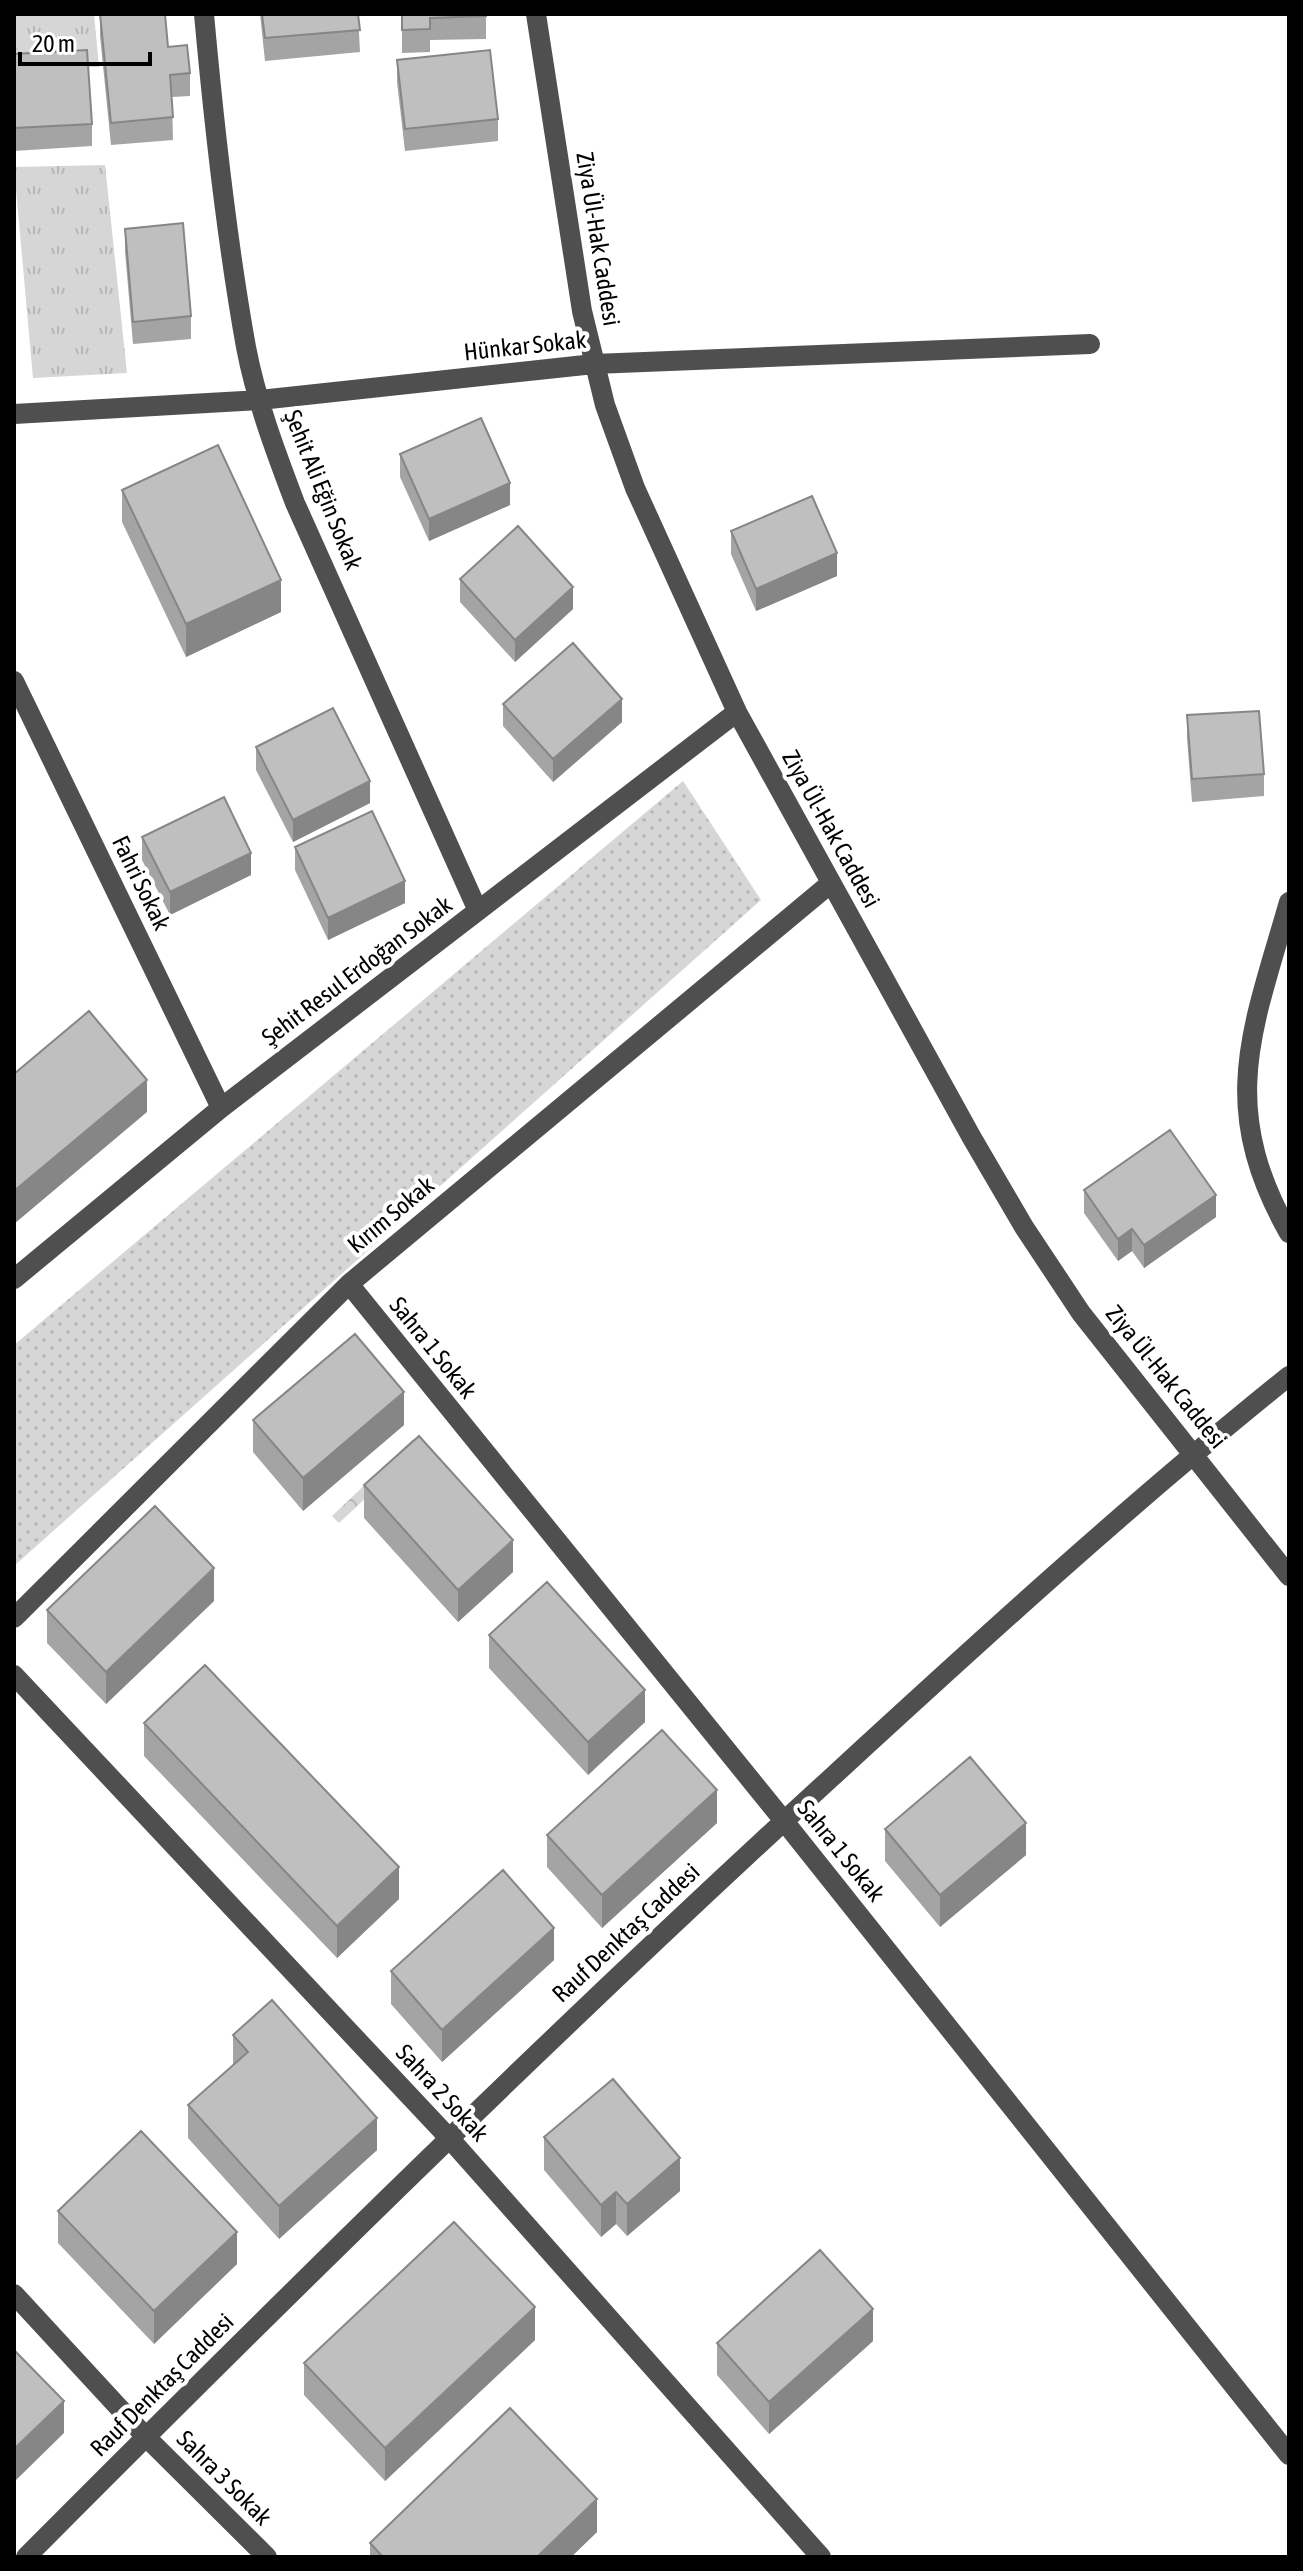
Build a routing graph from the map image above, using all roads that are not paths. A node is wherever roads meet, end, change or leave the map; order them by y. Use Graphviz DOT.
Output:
graph roads {
  1 [pos="204,14"];
  2 [pos="536,14"];
  3 [pos="1090,344"];
  4 [pos="594,364"];
  5 [pos="260,400"];
  6 [pos="14,414"];
  7 [pos="14,681"];
  8 [pos="737,712"];
  9 [pos="831,883"];
  10 [pos="1289,902"];
  11 [pos="478,911"];
  12 [pos="221,1108"];
  13 [pos="1289,1233"];
  14 [pos="14,1279"];
  15 [pos="349,1284"];
  16 [pos="1289,1376"];
  17 [pos="1193,1453"];
  18 [pos="1289,1576"];
  19 [pos="14,1618"];
  20 [pos="14,1675"];
  21 [pos="784,1821"];
  22 [pos="450,2139"];
  23 [pos="14,2294"];
  24 [pos="146,2437"];
  25 [pos="1289,2455"];
  26 [pos="26,2557"];
  27 [pos="267,2557"];
  28 [pos="821,2557"];
  1 -- 5 [label="street, Şehit Ali Eğin Sokak"];
  2 -- 4 [label="street, Ziya Ül-Hak Caddesi"];
  3 -- 4 [label="street, Hünkar Sokak"];
  4 -- 5 [label="street, Hünkar Sokak"];
  4 -- 8 [label="street, Ziya Ül-Hak Caddesi"];
  5 -- 6 [label="street, Hünkar Sokak"];
  5 -- 11 [label="street, Şehit Ali Eğin Sokak"];
  7 -- 12 [label="street, Fahri Sokak"];
  8 -- 9 [label="street, Ziya Ül-Hak Caddesi"];
  8 -- 11 [label="street, Şehit Resul Erdoğan Sokak"];
  9 -- 15 [label="street, Kırım Sokak"];
  9 -- 17 [label="street, Ziya Ül-Hak Caddesi"];
  10 -- 13 [label="street"];
  11 -- 12 [label="street, Şehit Resul Erdoğan Sokak"];
  12 -- 14 [label="street, Şehit Resul Erdoğan Sokak"];
  15 -- 19 [label="street, Kırım Sokak"];
  15 -- 21 [label="street, Sahra 1 Sokak"];
  16 -- 17 [label="street, Rauf Denktaş Caddesi"];
  17 -- 18 [label="street, Ziya Ül-Hak Caddesi"];
  17 -- 21 [label="street, Rauf Denktaş Caddesi"];
  20 -- 22 [label="street, Sahra 2 Sokak"];
  21 -- 22 [label="street, Rauf Denktaş Caddesi"];
  21 -- 25 [label="street, Sahra 1 Sokak"];
  22 -- 24 [label="street, Rauf Denktaş Caddesi"];
  22 -- 28 [label="street, Sahra 2 Sokak"];
  23 -- 24 [label="street, Sahra 3 Sokak"];
  24 -- 26 [label="street, Rauf Denktaş Caddesi"];
  24 -- 27 [label="street, Sahra 3 Sokak"];
}
